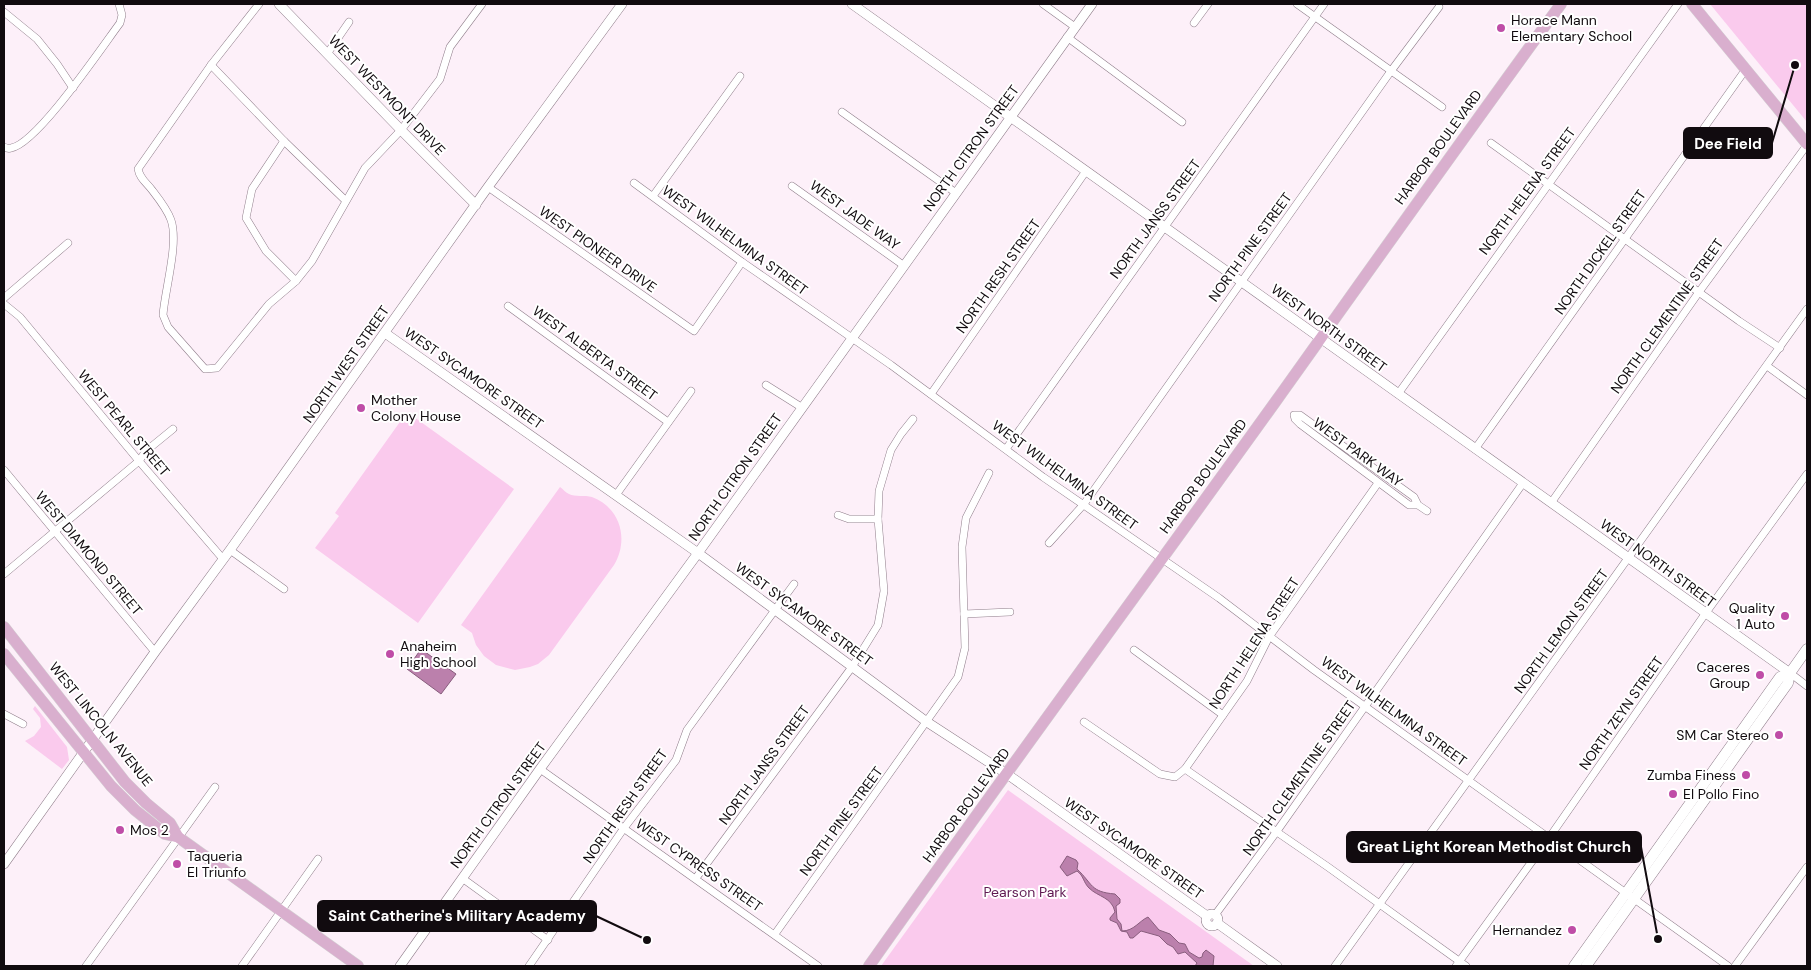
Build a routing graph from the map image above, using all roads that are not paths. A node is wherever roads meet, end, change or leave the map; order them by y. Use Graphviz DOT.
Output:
graph roads {
  1 [pos="119,4"];
  2 [pos="259,4"];
  3 [pos="279,4"];
  4 [pos="482,4"];
  5 [pos="622,4"];
  6 [pos="852,4"];
  7 [pos="1043,4"];
  8 [pos="1092,4"];
  9 [pos="1208,4"];
  10 [pos="1297,4"];
  11 [pos="1324,4"];
  12 [pos="1561,4"];
  13 [pos="1678,4"];
  14 [pos="1692,4"];
  15 [pos="1439,7"];
  16 [pos="4,12"];
  17 [pos="1315,17"];
  18 [pos="349,22"];
  19 [pos="1194,23"];
  20 [pos="1075,27"];
  21 [pos="1067,37"];
  22 [pos="327,54"];
  23 [pos="211,65"];
  24 [pos="1746,69"];
  25 [pos="1391,71"];
  26 [pos="740,76"];
  27 [pos="73,88"];
  28 [pos="1442,107"];
  29 [pos="842,112"];
  30 [pos="1010,117"];
  31 [pos="1182,122"];
  32 [pos="401,130"];
  33 [pos="284,141"];
  34 [pos="1492,143"];
  35 [pos="1807,145"];
  36 [pos="7,148"];
  37 [pos="1086,171"];
  38 [pos="634,183"];
  39 [pos="1547,184"];
  40 [pos="792,186"];
  41 [pos="488,188"];
  42 [pos="956,193"];
  43 [pos="653,196"];
  44 [pos="346,200"];
  45 [pos="476,205"];
  46 [pos="1165,227"];
  47 [pos="1625,239"];
  48 [pos="68,243"];
  49 [pos="742,262"];
  50 [pos="903,266"];
  51 [pos="296,282"];
  52 [pos="1241,282"];
  53 [pos="1699,292"];
  54 [pos="4,298"];
  55 [pos="4,304"];
  56 [pos="508,306"];
  57 [pos="1807,309"];
  58 [pos="385,333"];
  59 [pos="851,338"];
  60 [pos="1320,338"];
  61 [pos="1780,348"];
  62 [pos="1767,366"];
  63 [pos="766,385"];
  64 [pos="691,391"];
  65 [pos="931,394"];
  66 [pos="1398,394"];
  67 [pos="1807,395"];
  68 [pos="801,407"];
  69 [pos="913,419"];
  70 [pos="668,422"];
  71 [pos="173,429"];
  72 [pos="1006,449"];
  73 [pos="1475,449"];
  74 [pos="138,461"];
  75 [pos="4,470"];
  76 [pos="989,473"];
  77 [pos="1807,474"];
  78 [pos="1378,483"];
  79 [pos="1523,484"];
  80 [pos="616,495"];
  81 [pos="1551,503"];
  82 [pos="1084,504"];
  83 [pos="1418,505"];
  84 [pos="1427,511"];
  85 [pos="838,515"];
  86 [pos="878,518"];
  87 [pos="55,532"];
  88 [pos="1049,543"];
  89 [pos="230,550"];
  90 [pos="698,553"];
  91 [pos="1161,559"];
  92 [pos="1628,559"];
  93 [pos="223,560"];
  94 [pos="4,574"];
  95 [pos="794,584"];
  96 [pos="284,589"];
  97 [pos="774,610"];
  98 [pos="1010,612"];
  99 [pos="964,614"];
  100 [pos="1705,614"];
  101 [pos="4,627"];
  102 [pos="1269,637"];
  103 [pos="1807,649"];
  104 [pos="1134,650"];
  105 [pos="155,652"];
  106 [pos="4,654"];
  107 [pos="852,667"];
  108 [pos="1790,674"];
  109 [pos="1807,686"];
  110 [pos="1366,706"];
  111 [pos="4,714"];
  112 [pos="1223,715"];
  113 [pos="928,722"];
  114 [pos="1084,722"];
  115 [pos="23,724"];
  116 [pos="94,740"];
  117 [pos="84,753"];
  118 [pos="540,769"];
  119 [pos="1185,769"];
  120 [pos="1007,774"];
  121 [pos="1469,781"];
  122 [pos="215,787"];
  123 [pos="624,828"];
  124 [pos="1277,832"];
  125 [pos="178,837"];
  126 [pos="1549,838"];
  127 [pos="318,859"];
  128 [pos="4,864"];
  129 [pos="1807,867"];
  130 [pos="462,878"];
  131 [pos="696,878"];
  132 [pos="1630,896"];
  133 [pos="1380,904"];
  134 [pos="280,912"];
  135 [pos="1213,918"];
  136 [pos="774,934"];
  137 [pos="548,940"];
  138 [pos="1458,964"];
  139 [pos="86,966"];
  140 [pos="242,966"];
  141 [pos="358,966"];
  142 [pos="400,966"];
  143 [pos="529,966"];
  144 [pos="818,966"];
  145 [pos="869,966"];
  146 [pos="1276,966"];
  147 [pos="1335,966"];
  148 [pos="1466,966"];
  149 [pos="1574,966"];
  150 [pos="1586,966"];
  151 [pos="1728,966"];
  152 [pos="1735,966"];
  1 -- 27 [label="street"];
  2 -- 23 [label="street"];
  3 -- 22 [label="street, WEST WESTMONT DRIVE"];
  4 -- 32 [label="street"];
  5 -- 41 [label="street, NORTH WEST STREET"];
  6 -- 30 [label="street, WEST NORTH STREET"];
  7 -- 20 [label="street"];
  8 -- 20 [label="street, NORTH CITRON STREET"];
  9 -- 19 [label="street"];
  10 -- 17 [label="street"];
  11 -- 17 [label="street, NORTH JANSS STREET"];
  12 -- 60 [label="main road, HARBOR BOULEVARD"];
  13 -- 39 [label="street, NORTH HELENA STREET"];
  14 -- 24 [label="main road"];
  15 -- 25 [label="street, NORTH PINE STREET"];
  16 -- 27 [label="street"];
  17 -- 25 [label="street"];
  17 -- 46 [label="street, NORTH JANSS STREET"];
  18 -- 22 [label="street"];
  20 -- 21 [label="street, NORTH CITRON STREET"];
  21 -- 30 [label="street, NORTH CITRON STREET"];
  21 -- 31 [label="street"];
  22 -- 32 [label="street, WEST WESTMONT DRIVE"];
  23 -- 33 [label="street"];
  23 -- 51 [label="street"];
  24 -- 35 [label="main road"];
  24 -- 47 [label="street, NORTH DICKEL STREET"];
  25 -- 28 [label="street"];
  25 -- 52 [label="street, NORTH PINE STREET"];
  26 -- 43 [label="street"];
  27 -- 36 [label="street"];
  29 -- 42 [label="street"];
  30 -- 37 [label="street, WEST NORTH STREET"];
  30 -- 42 [label="street, NORTH CITRON STREET"];
  32 -- 44 [label="street"];
  32 -- 45 [label="street, WEST WESTMONT DRIVE"];
  33 -- 44 [label="street"];
  33 -- 51 [label="street"];
  34 -- 39 [label="street"];
  35 -- 53 [label="street, NORTH CLEMENTINE STREET"];
  37 -- 46 [label="street, WEST NORTH STREET"];
  37 -- 65 [label="street, NORTH RESH STREET"];
  38 -- 43 [label="street, WEST WILHELMINA STREET"];
  39 -- 47 [label="street"];
  39 -- 66 [label="street, NORTH HELENA STREET"];
  40 -- 50 [label="street, WEST JADE WAY"];
  41 -- 45 [label="street, NORTH WEST STREET"];
  41 -- 49 [label="street, WEST PIONEER DRIVE"];
  42 -- 50 [label="street, NORTH CITRON STREET"];
  43 -- 49 [label="street, WEST WILHELMINA STREET"];
  44 -- 51 [label="street"];
  45 -- 58 [label="street, NORTH WEST STREET"];
  46 -- 52 [label="street, WEST NORTH STREET"];
  46 -- 72 [label="street, NORTH JANSS STREET"];
  47 -- 53 [label="street"];
  47 -- 73 [label="street, NORTH DICKEL STREET"];
  48 -- 54 [label="street"];
  49 -- 59 [label="street, WEST WILHELMINA STREET"];
  50 -- 59 [label="street, NORTH CITRON STREET"];
  52 -- 60 [label="street, WEST NORTH STREET"];
  52 -- 82 [label="street, NORTH PINE STREET"];
  53 -- 61 [label="street"];
  53 -- 81 [label="street, NORTH CLEMENTINE STREET"];
  55 -- 74 [label="street, WEST PEARL STREET"];
  56 -- 70 [label="street, WEST ALBERTA STREET"];
  57 -- 61 [label="street, NORTH LEMON STREET"];
  58 -- 80 [label="street, WEST SYCAMORE STREET"];
  58 -- 89 [label="street, NORTH WEST STREET"];
  59 -- 65 [label="street, WEST WILHELMINA STREET"];
  59 -- 68 [label="street, NORTH CITRON STREET"];
  60 -- 66 [label="street, WEST NORTH STREET"];
  60 -- 91 [label="main road, HARBOR BOULEVARD"];
  61 -- 62 [label="street, NORTH LEMON STREET"];
  62 -- 67 [label="street"];
  62 -- 92 [label="street, NORTH LEMON STREET"];
  63 -- 68 [label="street"];
  64 -- 70 [label="street"];
  65 -- 72 [label="street, WEST WILHELMINA STREET"];
  66 -- 73 [label="street, WEST NORTH STREET"];
  68 -- 90 [label="street, NORTH CITRON STREET"];
  69 -- 86 [label="street, NORTH JANSS STREET"];
  70 -- 80 [label="street"];
  71 -- 74 [label="street"];
  72 -- 82 [label="street, WEST WILHELMINA STREET"];
  73 -- 79 [label="street, WEST NORTH STREET"];
  74 -- 87 [label="street"];
  74 -- 93 [label="street, WEST PEARL STREET"];
  75 -- 87 [label="street, WEST DIAMOND STREET"];
  76 -- 99 [label="street, NORTH PINE STREET"];
  77 -- 100 [label="street, NORTH ZEYN STREET"];
  78 -- 83 [label="street, WEST PARK WAY"];
  78 -- 83 [label="street, WEST PARK WAY"];
  78 -- 102 [label="street, NORTH HELENA STREET"];
  79 -- 81 [label="street, WEST NORTH STREET"];
  79 -- 110 [label="street, NORTH CLEMENTINE STREET"];
  80 -- 90 [label="street, WEST SYCAMORE STREET"];
  81 -- 92 [label="street, WEST NORTH STREET"];
  82 -- 88 [label="street, NORTH PINE STREET"];
  82 -- 91 [label="street, WEST WILHELMINA STREET"];
  83 -- 84 [label="street, WEST PARK WAY"];
  85 -- 86 [label="street"];
  86 -- 107 [label="street, NORTH JANSS STREET"];
  87 -- 94 [label="street"];
  87 -- 105 [label="street, WEST DIAMOND STREET"];
  89 -- 93 [label="street, NORTH WEST STREET"];
  89 -- 96 [label="street"];
  90 -- 97 [label="street, WEST SYCAMORE STREET"];
  90 -- 118 [label="street, NORTH CITRON STREET"];
  91 -- 102 [label="street, WEST WILHELMINA STREET"];
  91 -- 120 [label="main road, HARBOR BOULEVARD"];
  92 -- 100 [label="street, WEST NORTH STREET"];
  92 -- 121 [label="street, NORTH LEMON STREET"];
  93 -- 105 [label="street, NORTH WEST STREET"];
  95 -- 97 [label="street, NORTH RESH STREET"];
  97 -- 107 [label="street, WEST SYCAMORE STREET"];
  97 -- 123 [label="street, NORTH RESH STREET"];
  98 -- 99 [label="street"];
  99 -- 113 [label="street, NORTH PINE STREET"];
  100 -- 108 [label="street, WEST NORTH STREET"];
  100 -- 126 [label="street, NORTH ZEYN STREET"];
  101 -- 116 [label="main road, WEST LINCOLN AVENUE"];
  102 -- 110 [label="street, WEST WILHELMINA STREET"];
  102 -- 112 [label="street, NORTH HELENA STREET"];
  103 -- 108 [label="main road"];
  104 -- 112 [label="street"];
  105 -- 116 [label="street, NORTH WEST STREET"];
  106 -- 117 [label="main road, WEST LINCOLN AVENUE"];
  107 -- 113 [label="street, WEST SYCAMORE STREET"];
  107 -- 131 [label="street, NORTH JANSS STREET"];
  108 -- 109 [label="street"];
  108 -- 132 [label="main road"];
  110 -- 121 [label="street, WEST WILHELMINA STREET"];
  110 -- 124 [label="street, NORTH CLEMENTINE STREET"];
  111 -- 115 [label="street"];
  112 -- 119 [label="street, NORTH HELENA STREET"];
  113 -- 120 [label="street, WEST SYCAMORE STREET"];
  113 -- 136 [label="street, NORTH PINE STREET"];
  114 -- 119 [label="street"];
  116 -- 117 [label="street, NORTH WEST STREET"];
  116 -- 125 [label="main road, WEST LINCOLN AVENUE"];
  117 -- 125 [label="main road, WEST LINCOLN AVENUE"];
  117 -- 128 [label="street, NORTH WEST STREET"];
  118 -- 123 [label="street, WEST CYPRESS STREET"];
  118 -- 130 [label="street, NORTH CITRON STREET"];
  119 -- 124 [label="street"];
  120 -- 135 [label="street, WEST SYCAMORE STREET"];
  120 -- 145 [label="main road, HARBOR BOULEVARD"];
  121 -- 126 [label="street, WEST WILHELMINA STREET"];
  121 -- 133 [label="street, NORTH LEMON STREET"];
  122 -- 125 [label="street"];
  123 -- 131 [label="street, WEST CYPRESS STREET"];
  123 -- 137 [label="street, NORTH RESH STREET"];
  124 -- 133 [label="street"];
  124 -- 135 [label="street, NORTH CLEMENTINE STREET"];
  125 -- 134 [label="main road, WEST LINCOLN AVENUE"];
  125 -- 139 [label="street"];
  126 -- 132 [label="street, WEST WILHELMINA STREET"];
  126 -- 138 [label="street, NORTH ZEYN STREET"];
  127 -- 134 [label="street"];
  129 -- 152 [label="street"];
  130 -- 137 [label="street"];
  130 -- 142 [label="street, NORTH CITRON STREET"];
  131 -- 136 [label="street, WEST CYPRESS STREET"];
  132 -- 149 [label="main road"];
  132 -- 150 [label="main road"];
  132 -- 151 [label="street, WEST WILHELMINA STREET"];
  133 -- 138 [label="street"];
  133 -- 147 [label="street, NORTH LEMON STREET"];
  134 -- 140 [label="street"];
  134 -- 141 [label="main road, WEST LINCOLN AVENUE"];
  135 -- 146 [label="street, WEST SYCAMORE STREET"];
  136 -- 144 [label="street, WEST CYPRESS STREET"];
  137 -- 143 [label="street, NORTH RESH STREET"];
  138 -- 148 [label="street"];
}
